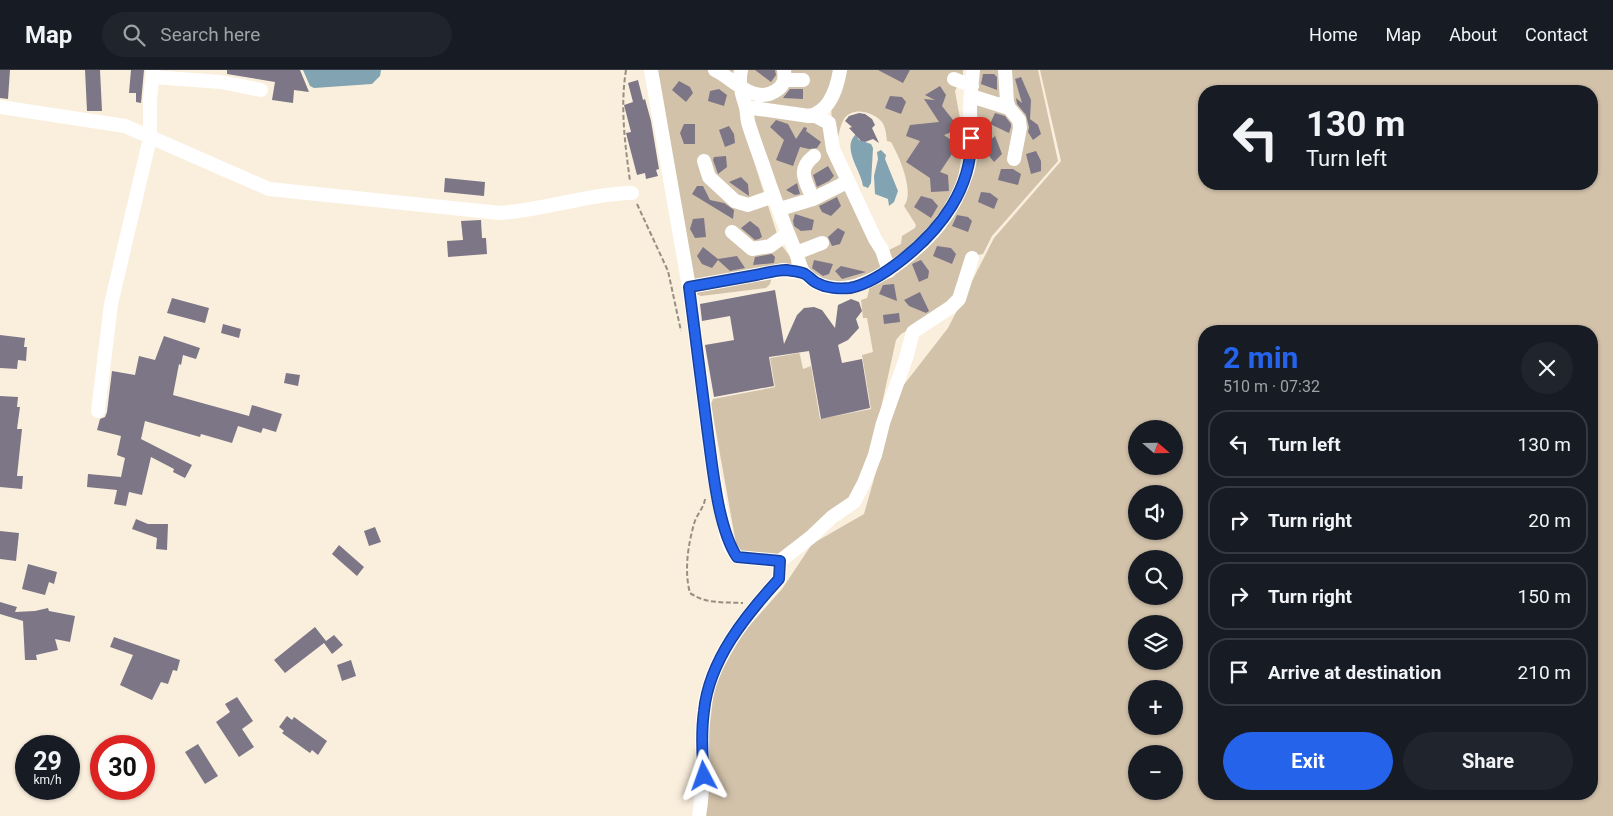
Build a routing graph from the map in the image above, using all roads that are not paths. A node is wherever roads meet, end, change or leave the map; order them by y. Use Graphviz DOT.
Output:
graph roads {
  1 [pos="651,70"];
  2 [pos="714,70"];
  3 [pos="741,70"];
  4 [pos="840,70"];
  5 [pos="973,70"];
  6 [pos="1005,70"];
  7 [pos="153,74"];
  8 [pos="785,75"];
  9 [pos="954,79"];
  10 [pos="803,80"];
  11 [pos="740,87"];
  12 [pos="260,90"];
  13 [pos="971,91"];
  14 [pos="0,107"];
  15 [pos="746,107"];
  16 [pos="1009,108"];
  17 [pos="814,115"];
  18 [pos="150,138"];
  19 [pos="814,156"];
  20 [pos="1014,159"];
  21 [pos="704,161"];
  22 [pos="847,182"];
  23 [pos="632,193"];
  24 [pos="774,196"];
  25 [pos="813,199"];
  26 [pos="780,209"];
  27 [pos="732,232"];
  28 [pos="787,234"];
  29 [pos="822,243"];
  30 [pos="796,253"];
  31 [pos="972,258"];
  32 [pos="889,271"];
  33 [pos="804,273"];
  34 [pos="689,287"];
  35 [pos="98,411"];
  36 [pos="780,561"];
  37 [pos="699,816"];
  1 -- 34 [label="street"];
  2 -- 11 [label="street"];
  3 -- 11 [label="street"];
  4 -- 17 [label="street"];
  5 -- 13 [label="street"];
  6 -- 16 [label="street"];
  7 -- 12 [label="street"];
  7 -- 18 [label="street"];
  8 -- 10 [label="street"];
  8 -- 11 [label="street"];
  9 -- 13 [label="street"];
  11 -- 15 [label="street"];
  13 -- 16 [label="street"];
  13 -- 32 [label="street"];
  14 -- 18 [label="street"];
  15 -- 17 [label="street"];
  15 -- 24 [label="street"];
  16 -- 20 [label="street"];
  17 -- 32 [label="street"];
  18 -- 23 [label="street"];
  18 -- 35 [label="street"];
  19 -- 25 [label="street"];
  21 -- 24 [label="street"];
  22 -- 25 [label="street"];
  24 -- 26 [label="street"];
  25 -- 26 [label="street"];
  26 -- 28 [label="street"];
  27 -- 28 [label="street"];
  28 -- 30 [label="street"];
  29 -- 30 [label="street"];
  30 -- 33 [label="street"];
  31 -- 36 [label="street"];
  32 -- 33 [label="street"];
  33 -- 34 [label="street"];
  34 -- 36 [label="street"];
  36 -- 37 [label="street"];
}
